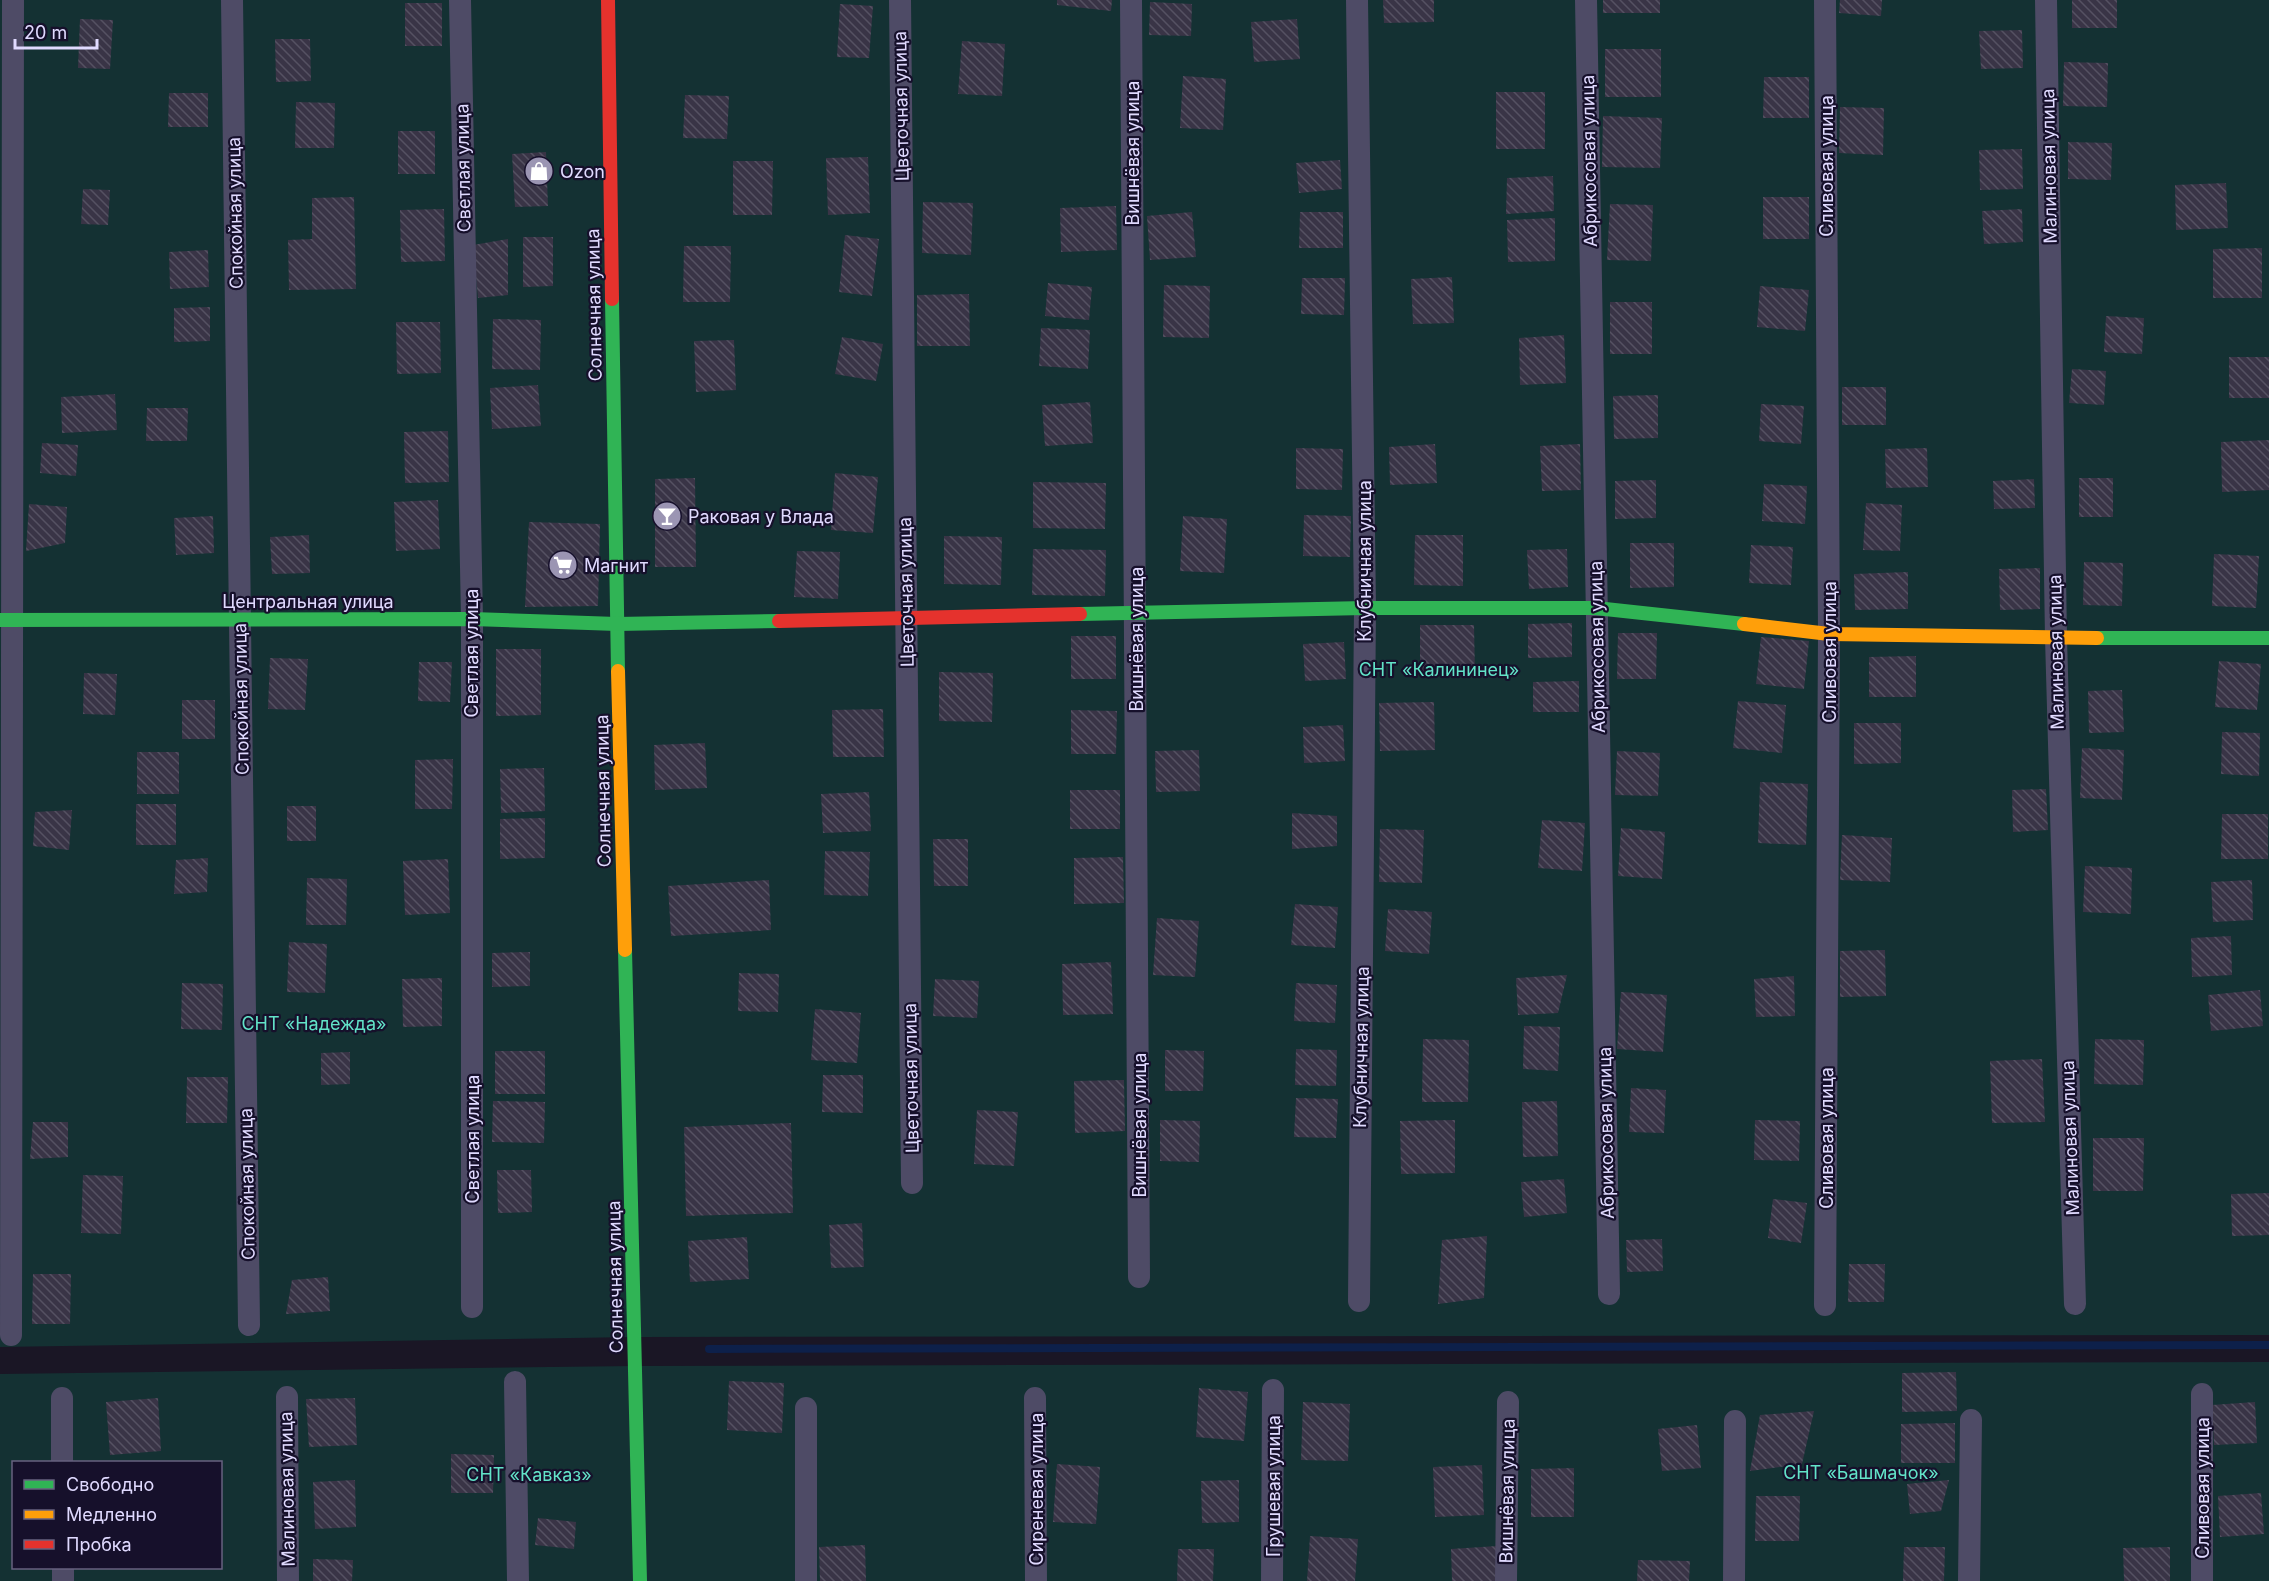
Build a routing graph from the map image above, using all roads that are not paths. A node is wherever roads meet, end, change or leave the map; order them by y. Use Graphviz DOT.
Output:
graph roads {
  1 [pos="13,0"];
  2 [pos="232,0"];
  3 [pos="460,0"];
  4 [pos="608,0"];
  5 [pos="900,0"];
  6 [pos="1131,0"];
  7 [pos="1357,0"];
  8 [pos="1587,0"];
  9 [pos="1825,0"];
  10 [pos="2046,0"];
  11 [pos="1365,608"];
  12 [pos="1596,608"];
  13 [pos="1136,613"];
  14 [pos="906,616"];
  15 [pos="240,619"];
  16 [pos="472,619"];
  17 [pos="5,620"];
  18 [pos="617,624"];
  19 [pos="1829,634"];
  20 [pos="2055,638"];
  21 [pos="2269,638"];
  22 [pos="912,1183"];
  23 [pos="1139,1277"];
  24 [pos="1609,1294"];
  25 [pos="1359,1301"];
  26 [pos="2075,1304"];
  27 [pos="1825,1305"];
  28 [pos="472,1307"];
  29 [pos="249,1325"];
  30 [pos="11,1335"];
  31 [pos="515,1382"];
  32 [pos="1273,1390"];
  33 [pos="2202,1394"];
  34 [pos="286,1397"];
  35 [pos="62,1398"];
  36 [pos="1035,1398"];
  37 [pos="1508,1402"];
  38 [pos="806,1408"];
  39 [pos="1971,1420"];
  40 [pos="1736,1421"];
  41 [pos="62,1461"];
  42 [pos="288,1581"];
  43 [pos="518,1581"];
  44 [pos="640,1581"];
  45 [pos="806,1581"];
  46 [pos="1036,1581"];
  47 [pos="1272,1581"];
  48 [pos="1506,1581"];
  49 [pos="1734,1581"];
  50 [pos="1969,1581"];
  51 [pos="2202,1581"];
  1 -- 17 [label="street"];
  2 -- 15 [label="street, Спокойная улица"];
  3 -- 16 [label="street, Светлая улица"];
  4 -- 18 [label="street, Солнечная улица"];
  5 -- 14 [label="street, Цветочная улица"];
  6 -- 13 [label="street, Вишнёвая улица"];
  7 -- 11 [label="street, Клубничная улица"];
  8 -- 12 [label="street, Абрикосовая улица"];
  9 -- 19 [label="street, Сливовая улица"];
  10 -- 20 [label="street, Малиновая улица"];
  11 -- 12 [label="street, Центральная улица"];
  11 -- 13 [label="street, Центральная улица"];
  11 -- 25 [label="street, Клубничная улица"];
  12 -- 19 [label="street, Центральная улица"];
  12 -- 24 [label="street, Абрикосовая улица"];
  13 -- 14 [label="street, Центральная улица"];
  13 -- 23 [label="street, Вишнёвая улица"];
  14 -- 18 [label="street, Центральная улица"];
  14 -- 22 [label="street, Цветочная улица"];
  15 -- 16 [label="street, Центральная улица"];
  15 -- 17 [label="street, Центральная улица"];
  15 -- 29 [label="street, Спокойная улица"];
  16 -- 18 [label="street, Центральная улица"];
  16 -- 28 [label="street, Светлая улица"];
  17 -- 30 [label="street"];
  18 -- 44 [label="street, Солнечная улица"];
  19 -- 20 [label="street, Центральная улица"];
  19 -- 27 [label="street, Сливовая улица"];
  20 -- 21 [label="street, Центральная улица"];
  20 -- 26 [label="street, Малиновая улица"];
  31 -- 43 [label="street"];
  32 -- 47 [label="street, Грушевая улица"];
  33 -- 51 [label="street, Сливовая улица"];
  34 -- 42 [label="street, Малиновая улица"];
  35 -- 41 [label="street"];
  36 -- 46 [label="street, Сиреневая улица"];
  37 -- 48 [label="street, Вишнёвая улица"];
  38 -- 45 [label="street"];
  39 -- 50 [label="street"];
  40 -- 49 [label="street"];
}
